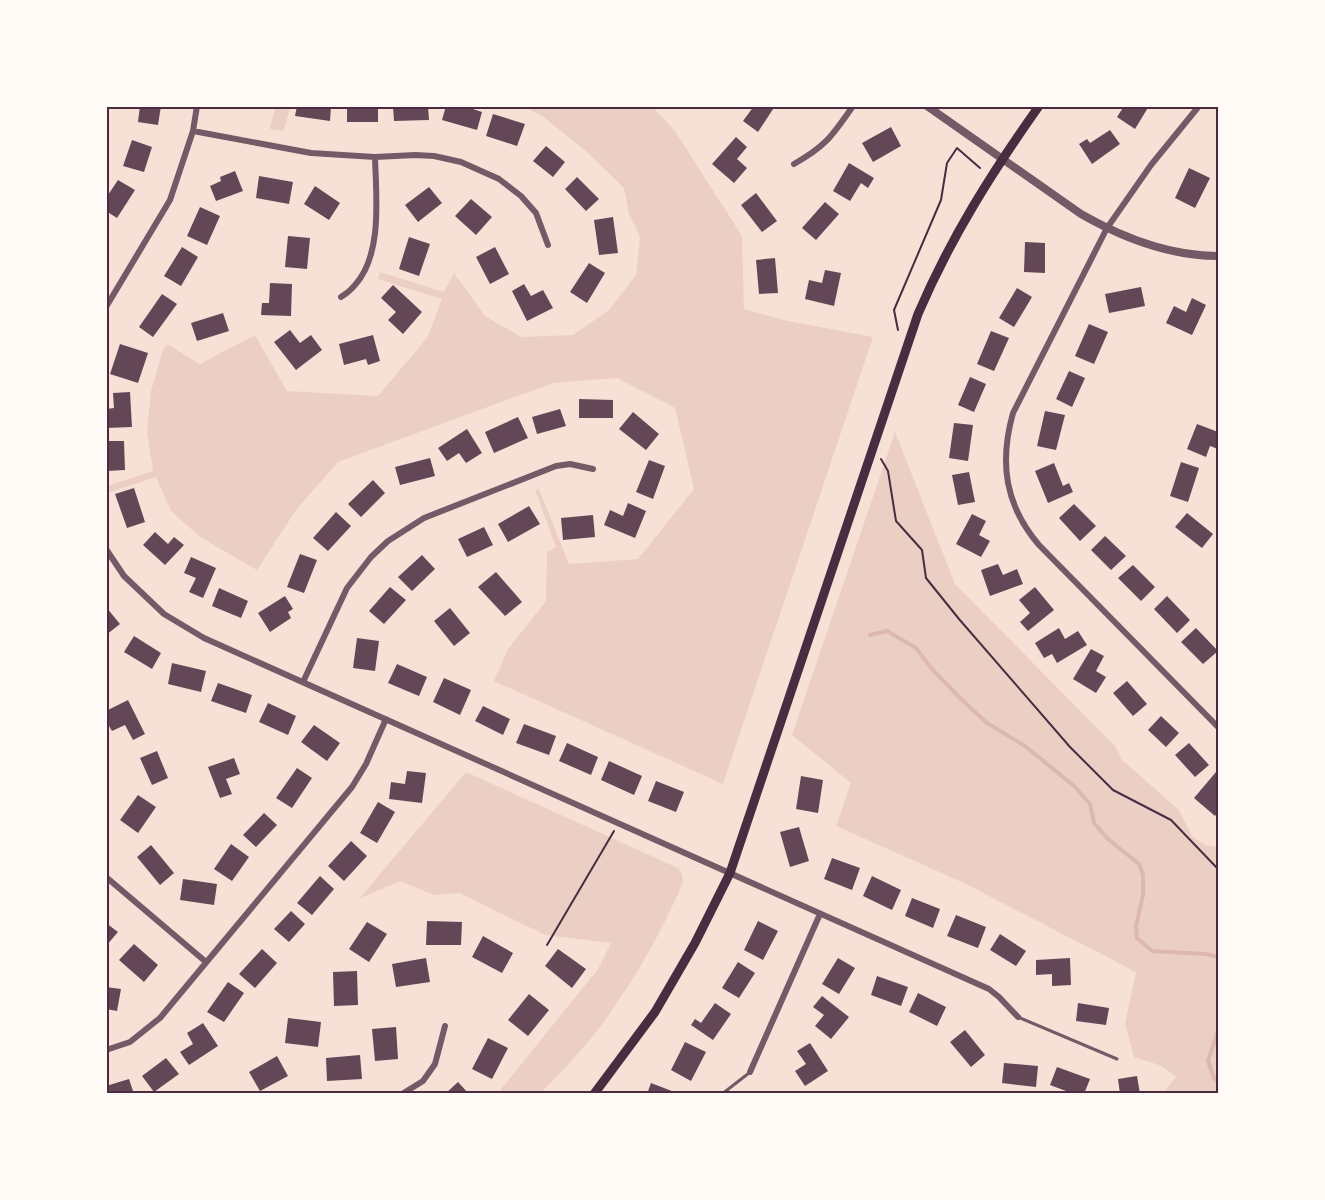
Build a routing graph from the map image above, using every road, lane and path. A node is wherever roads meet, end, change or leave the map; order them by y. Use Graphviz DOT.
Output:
graph roads {
  1 [pos="197,106"];
  2 [pos="853,106"];
  3 [pos="927,106"];
  4 [pos="1039,106"];
  5 [pos="1199,106"];
  6 [pos="194,131"];
  7 [pos="375,158"];
  8 [pos="1002,159"];
  9 [pos="794,164"];
  10 [pos="980,168"];
  11 [pos="1107,228"];
  12 [pos="548,245"];
  13 [pos="1218,256"];
  14 [pos="341,297"];
  15 [pos="106,307"];
  16 [pos="898,330"];
  17 [pos="872,451"];
  18 [pos="593,469"];
  19 [pos="106,549"];
  20 [pos="303,682"];
  21 [pos="386,719"];
  22 [pos="1218,727"];
  23 [pos="619,823"];
  24 [pos="1218,868"];
  25 [pos="730,873"];
  26 [pos="106,877"];
  27 [pos="820,914"];
  28 [pos="547,945"];
  29 [pos="206,962"];
  30 [pos="1018,1017"];
  31 [pos="445,1026"];
  32 [pos="106,1050"];
  33 [pos="1117,1059"];
  34 [pos="750,1072"];
  35 [pos="402,1094"];
  36 [pos="594,1094"];
  37 [pos="722,1094"];
  1 -- 6 [label="street"];
  2 -- 9 [label="street"];
  3 -- 8 [label="street"];
  4 -- 8 [label="main road"];
  5 -- 11 [label="street"];
  6 -- 7 [label="street"];
  6 -- 15 [label="street"];
  7 -- 12 [label="street"];
  7 -- 14 [label="street"];
  8 -- 11 [label="street"];
  8 -- 17 [label="main road"];
  10 -- 16 [label="path"];
  11 -- 13 [label="street"];
  11 -- 22 [label="street"];
  17 -- 24 [label="path"];
  17 -- 25 [label="main road"];
  18 -- 20 [label="street"];
  19 -- 20 [label="street"];
  20 -- 21 [label="street"];
  21 -- 23 [label="street"];
  21 -- 29 [label="street"];
  23 -- 25 [label="street"];
  23 -- 28 [label="path"];
  25 -- 27 [label="street"];
  25 -- 36 [label="main road"];
  26 -- 29 [label="street"];
  27 -- 30 [label="street"];
  27 -- 34 [label="street"];
  29 -- 32 [label="street"];
  30 -- 33 [label="lane"];
  31 -- 35 [label="street"];
  34 -- 37 [label="lane"];
}
